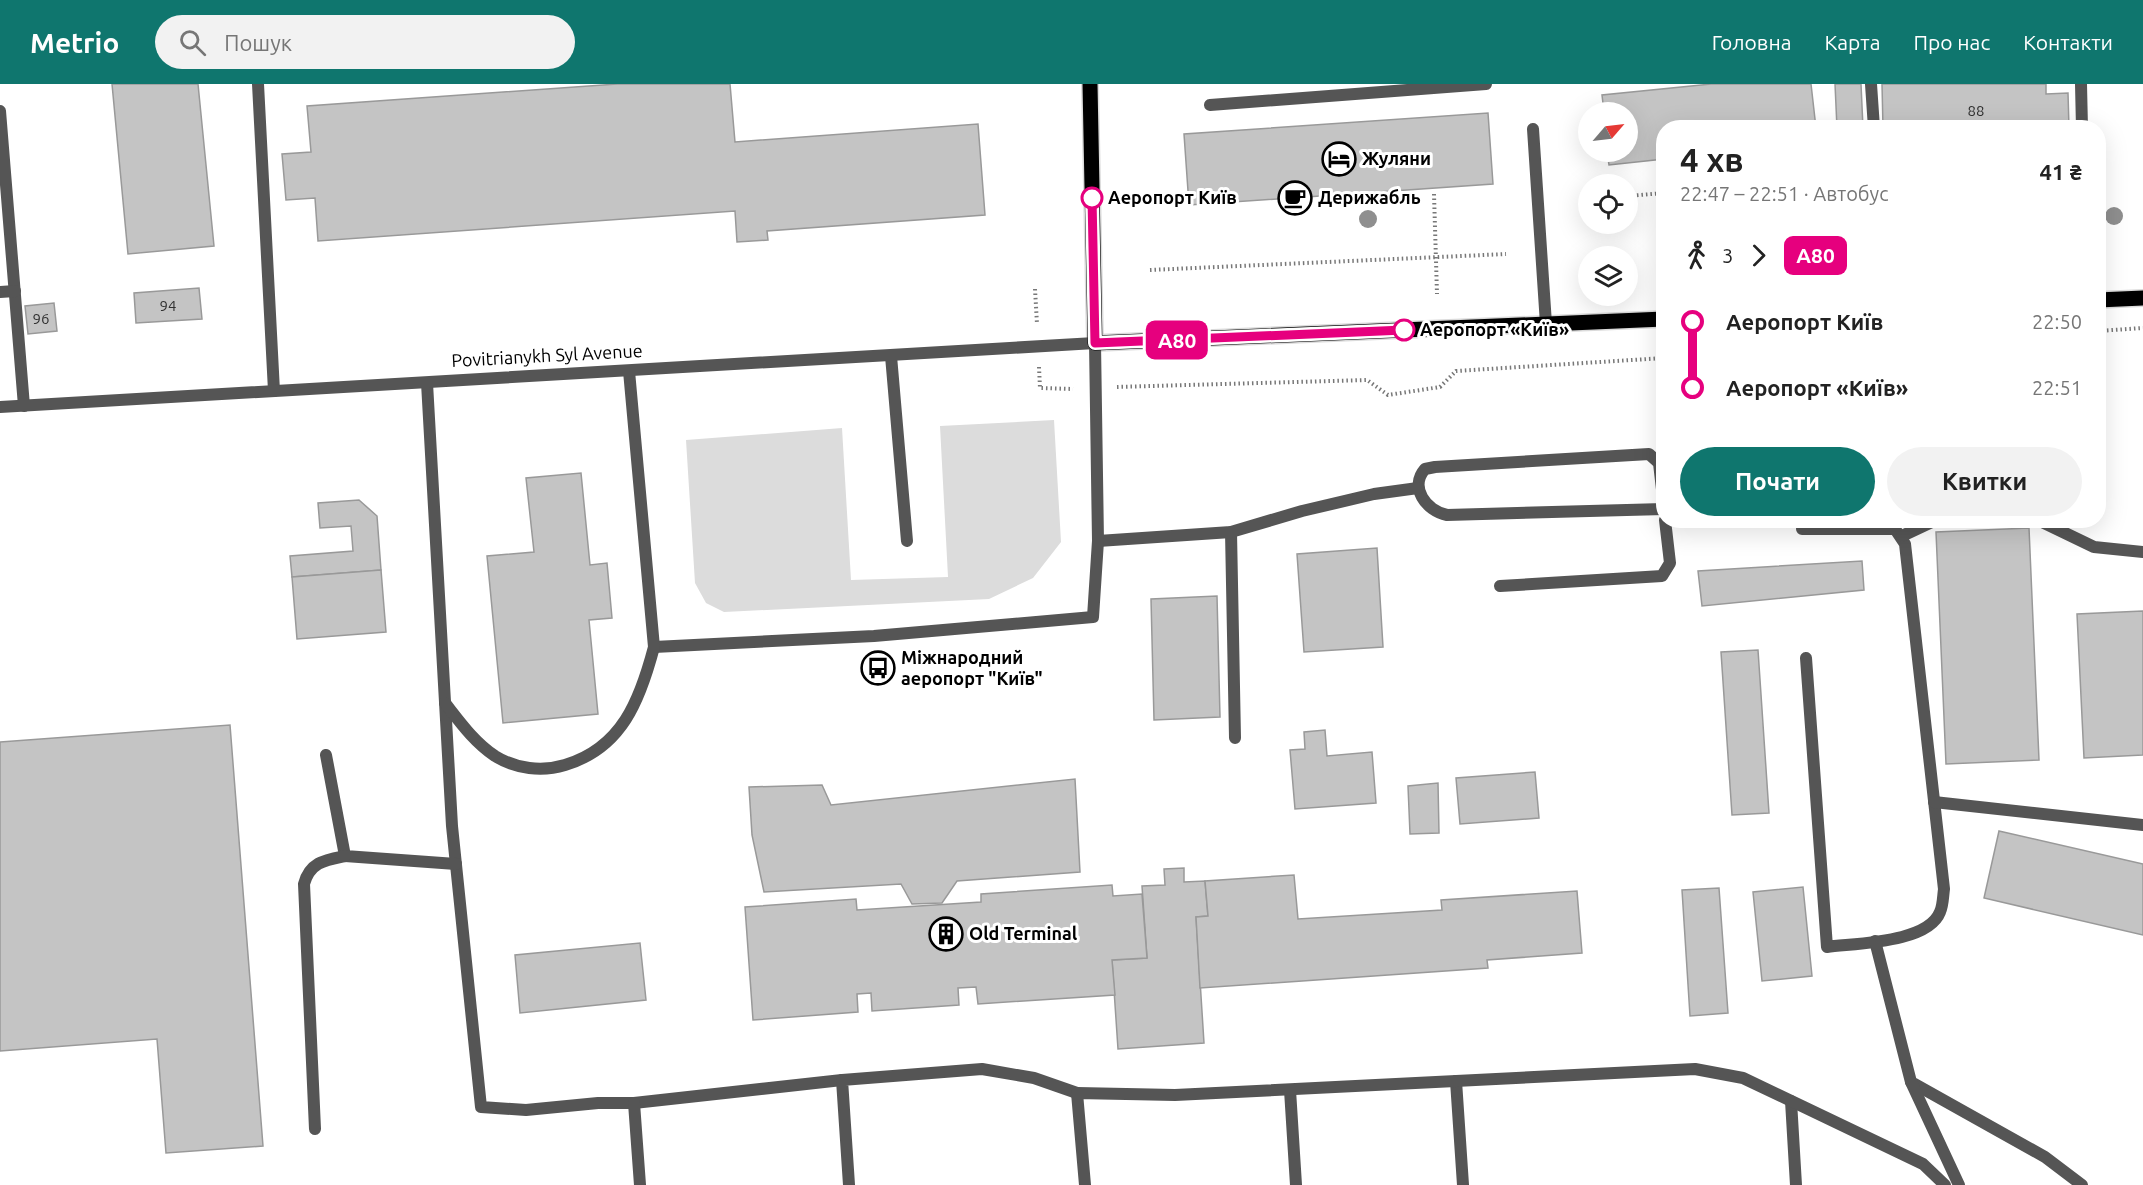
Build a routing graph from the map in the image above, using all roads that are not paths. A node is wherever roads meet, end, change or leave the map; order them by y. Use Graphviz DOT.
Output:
graph roads {
  1 [pos="258,84"];
  2 [pos="1090,84"];
  3 [pos="1486,84"];
  4 [pos="1871,84"];
  5 [pos="2081,84"];
  6 [pos="1210,105"];
  7 [pos="0,111"];
  8 [pos="1873,120"];
  9 [pos="2082,120"];
  10 [pos="1533,129"];
  11 [pos="15,291"];
  12 [pos="0,292"];
  13 [pos="2143,297"];
  14 [pos="2106,299"];
  15 [pos="1656,319"];
  16 [pos="1546,324"];
  17 [pos="1095,343"];
  18 [pos="891,356"];
  19 [pos="629,371"];
  20 [pos="427,382"];
  21 [pos="274,391"];
  22 [pos="24,406"];
  23 [pos="0,407"];
  24 [pos="1656,461"];
  25 [pos="1418,488"];
  26 [pos="1656,508"];
  27 [pos="1666,528"];
  28 [pos="1919,528"];
  29 [pos="2055,528"];
  30 [pos="1802,529"];
  31 [pos="1231,532"];
  32 [pos="1902,536"];
  33 [pos="1098,541"];
  34 [pos="907,542"];
  35 [pos="2143,552"];
  36 [pos="1500,586"];
  37 [pos="654,647"];
  38 [pos="1806,658"];
  39 [pos="445,703"];
  40 [pos="1235,738"];
  41 [pos="326,755"];
  42 [pos="1934,802"];
  43 [pos="2143,825"];
  44 [pos="345,856"];
  45 [pos="456,864"];
  46 [pos="1875,941"];
  47 [pos="842,1080"];
  48 [pos="1456,1081"];
  49 [pos="1911,1082"];
  50 [pos="1290,1089"];
  51 [pos="1077,1094"];
  52 [pos="1791,1101"];
  53 [pos="634,1103"];
  54 [pos="315,1129"];
  55 [pos="640,1185"];
  56 [pos="849,1185"];
  57 [pos="1085,1185"];
  58 [pos="1296,1185"];
  59 [pos="1463,1185"];
  60 [pos="1796,1185"];
  61 [pos="1944,1185"];
  62 [pos="1959,1185"];
  63 [pos="2082,1185"];
  1 -- 21 [label="street"];
  2 -- 17 [label="main road"];
  3 -- 6 [label="street"];
  4 -- 8 [label="street"];
  5 -- 9 [label="street"];
  7 -- 11 [label="street"];
  10 -- 16 [label="street"];
  11 -- 12 [label="street"];
  11 -- 22 [label="street"];
  13 -- 14 [label="main road"];
  15 -- 16 [label="main road, Povitrianykh Syl Avenue"];
  16 -- 17 [label="main road, Povitrianykh Syl Avenue"];
  17 -- 18 [label="street, Povitrianykh Syl Avenue"];
  17 -- 33 [label="street"];
  18 -- 19 [label="street, Povitrianykh Syl Avenue"];
  18 -- 34 [label="street"];
  19 -- 20 [label="street, Povitrianykh Syl Avenue"];
  19 -- 37 [label="street"];
  20 -- 21 [label="street, Povitrianykh Syl Avenue"];
  20 -- 39 [label="street"];
  21 -- 22 [label="street, Povitrianykh Syl Avenue"];
  22 -- 23 [label="street, Povitrianykh Syl Avenue"];
  24 -- 25 [label="street"];
  25 -- 26 [label="street"];
  25 -- 31 [label="street"];
  27 -- 36 [label="street"];
  28 -- 32 [label="street"];
  29 -- 35 [label="street"];
  30 -- 32 [label="street"];
  31 -- 33 [label="street"];
  31 -- 40 [label="street"];
  32 -- 42 [label="street"];
  33 -- 37 [label="street"];
  37 -- 39 [label="street"];
  38 -- 46 [label="street"];
  39 -- 45 [label="street"];
  41 -- 44 [label="street"];
  42 -- 43 [label="street"];
  42 -- 46 [label="street"];
  44 -- 45 [label="street"];
  44 -- 54 [label="street"];
  45 -- 53 [label="street"];
  46 -- 49 [label="street"];
  47 -- 51 [label="street"];
  47 -- 53 [label="street"];
  47 -- 56 [label="street"];
  48 -- 50 [label="street"];
  48 -- 52 [label="street"];
  48 -- 59 [label="street"];
  49 -- 62 [label="street"];
  49 -- 63 [label="street"];
  50 -- 51 [label="street"];
  50 -- 58 [label="street"];
  51 -- 57 [label="street"];
  52 -- 60 [label="street"];
  52 -- 61 [label="street"];
  53 -- 55 [label="street"];
}
